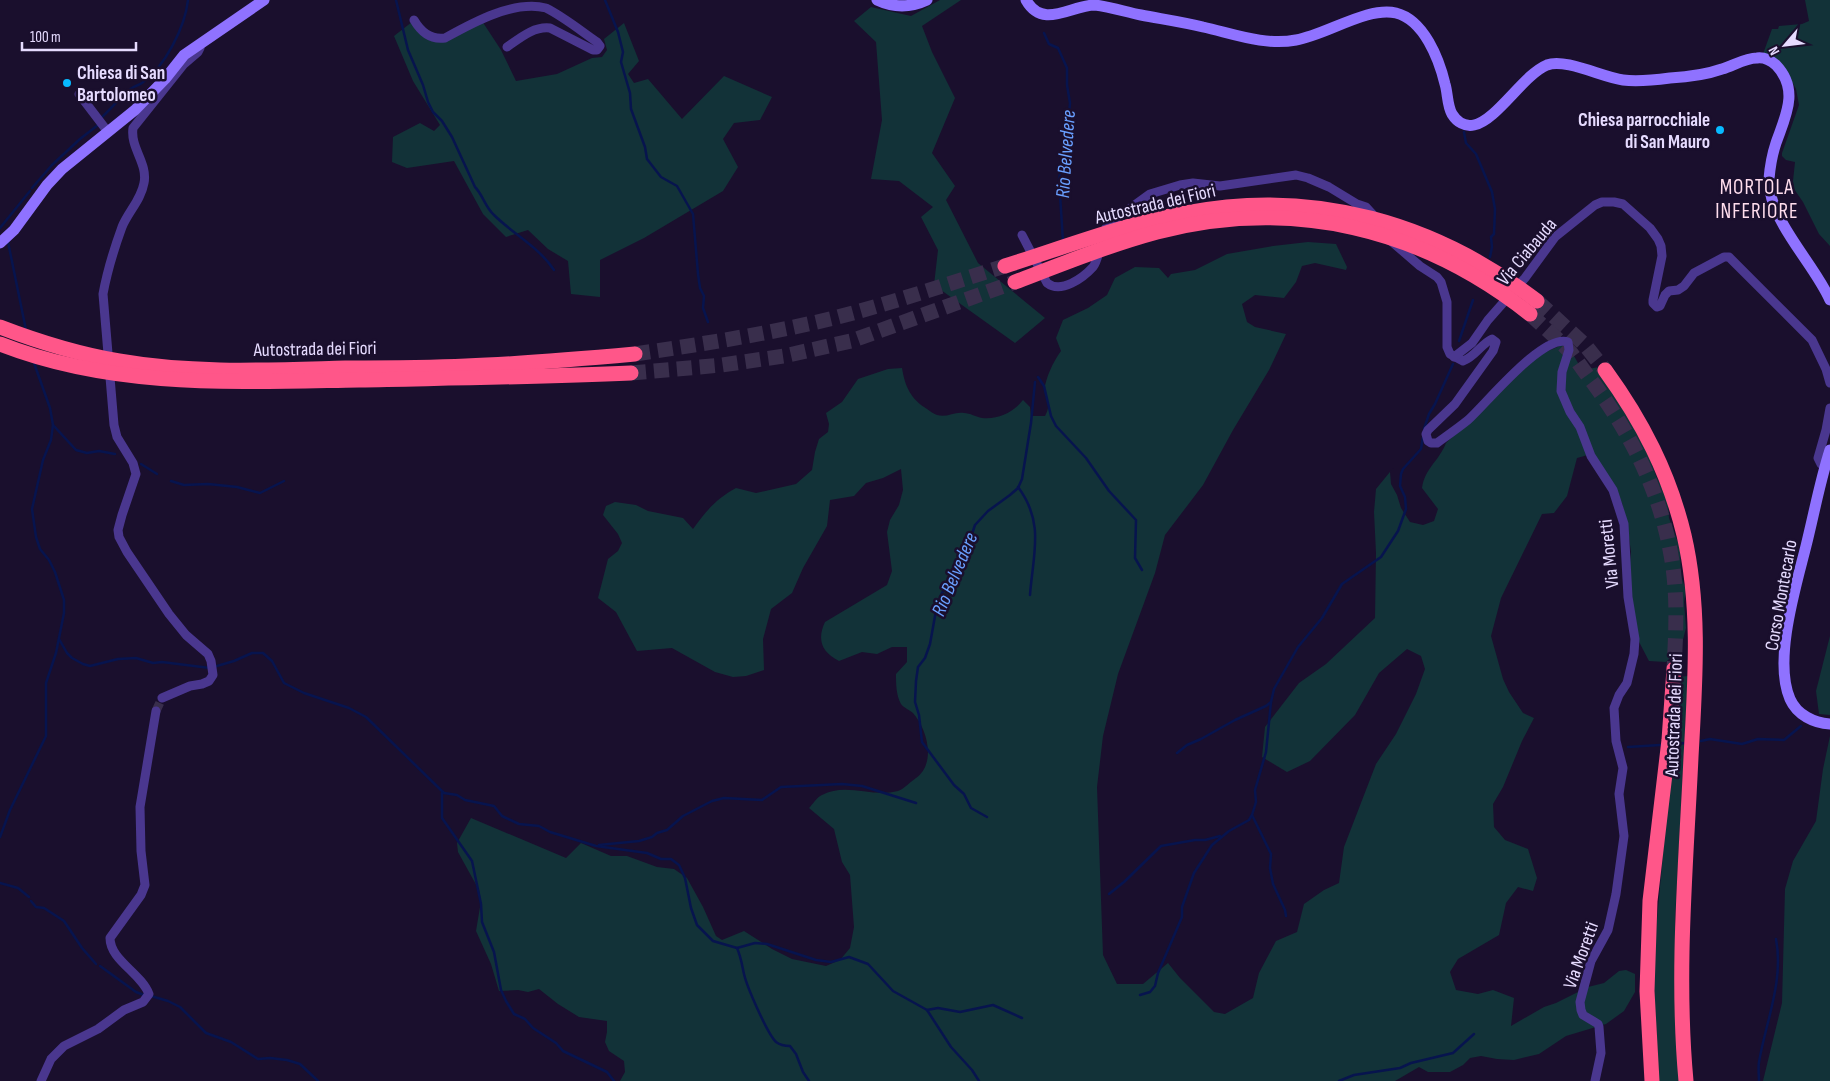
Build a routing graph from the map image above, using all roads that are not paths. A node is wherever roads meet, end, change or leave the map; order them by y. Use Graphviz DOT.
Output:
graph roads {
  1 [pos="264,0"];
  2 [pos="877,0"];
  3 [pos="927,0"];
  4 [pos="1026,0"];
  5 [pos="414,20"];
  6 [pos="198,45"];
  7 [pos="507,47"];
  8 [pos="79,94"];
  9 [pos="106,128"];
  10 [pos="1367,223"];
  11 [pos="1022,236"];
  12 [pos="0,243"];
  13 [pos="1005,266"];
  14 [pos="1015,282"];
  15 [pos="1830,300"];
  16 [pos="1534,307"];
  17 [pos="0,327"];
  18 [pos="0,344"];
  19 [pos="635,354"];
  20 [pos="1454,357"];
  21 [pos="1605,370"];
  22 [pos="631,373"];
  23 [pos="329,374"];
  24 [pos="1830,383"];
  25 [pos="1830,408"];
  26 [pos="1830,450"];
  27 [pos="1825,466"];
  28 [pos="1674,669"];
  29 [pos="162,698"];
  30 [pos="156,711"];
  31 [pos="1830,724"];
  32 [pos="41,1081"];
  33 [pos="1594,1081"];
  34 [pos="1652,1081"];
  35 [pos="1686,1081"];
  1 -- 6 [label="main road"];
  2 -- 3 [label="main road"];
  4 -- 15 [label="main road"];
  5 -- 7 [label="street"];
  6 -- 9 [label="main road"];
  6 -- 29 [label="street"];
  8 -- 9 [label="street"];
  9 -- 12 [label="main road"];
  10 -- 13 [label="highway, Autostrada dei Fiori"];
  10 -- 14 [label="highway, Autostrada dei Fiori"];
  10 -- 16 [label="highway, Autostrada dei Fiori"];
  11 -- 20 [label="street"];
  17 -- 23 [label="highway, Autostrada dei Fiori"];
  18 -- 23 [label="highway, Autostrada dei Fiori"];
  19 -- 23 [label="highway, Autostrada dei Fiori"];
  20 -- 24 [label="street, Via Ciabauda"];
  20 -- 33 [label="street, Via Moretti"];
  21 -- 35 [label="highway, Autostrada dei Fiori"];
  22 -- 23 [label="highway, Autostrada dei Fiori"];
  25 -- 27 [label="street"];
  26 -- 27 [label="main road, Corso Montecarlo"];
  27 -- 31 [label="main road, Corso Montecarlo"];
  28 -- 34 [label="highway, Autostrada dei Fiori"];
  30 -- 32 [label="street"];
}
